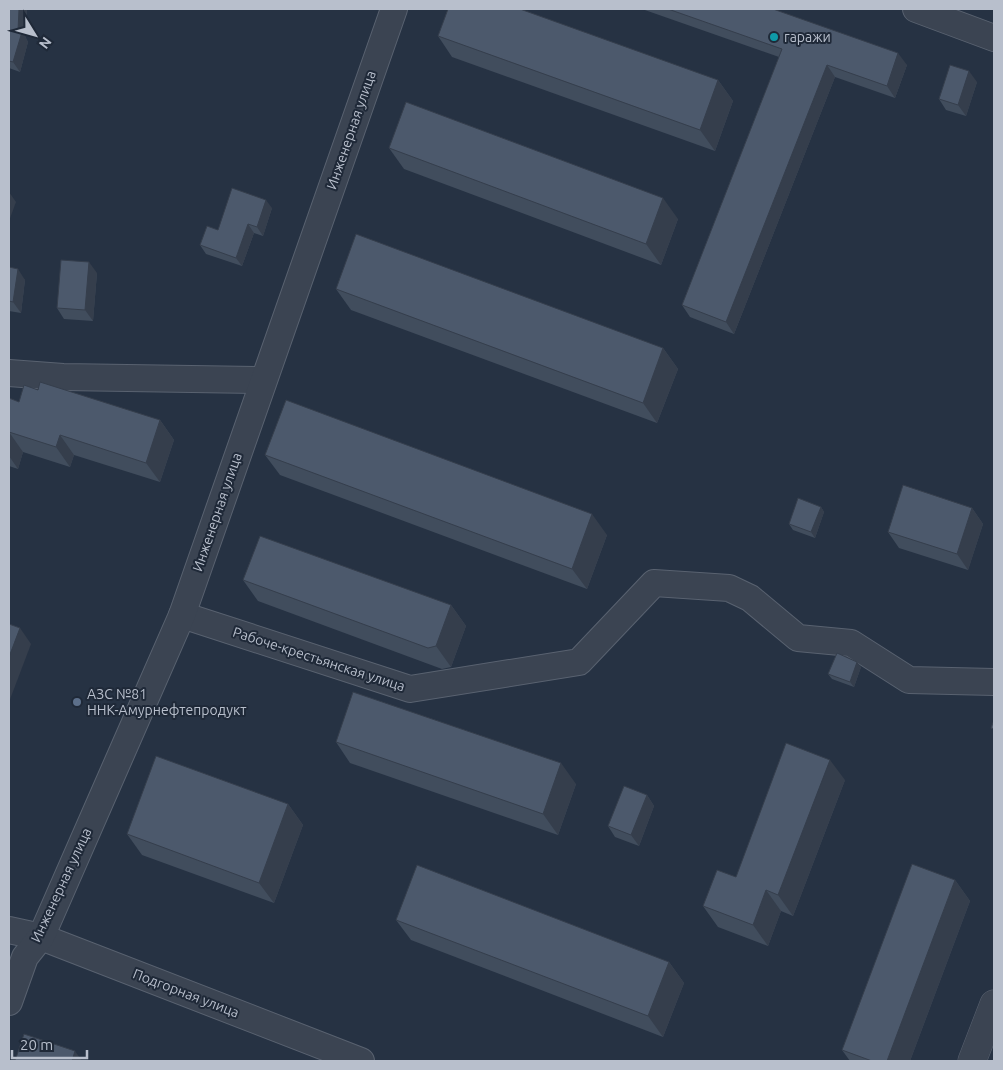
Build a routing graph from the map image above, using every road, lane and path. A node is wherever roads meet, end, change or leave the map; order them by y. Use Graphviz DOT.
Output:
graph roads {
  1 [pos="394,9"];
  2 [pos="916,9"];
  3 [pos="994,38"];
  4 [pos="9,374"];
  5 [pos="263,380"];
  6 [pos="182,615"];
  7 [pos="994,682"];
  8 [pos="9,930"];
  9 [pos="41,937"];
  10 [pos="9,1002"];
  11 [pos="994,1004"];
  12 [pos="361,1061"];
  13 [pos="972,1061"];
  1 -- 5 [label="street, Инженерная улица"];
  2 -- 3 [label="street"];
  4 -- 5 [label="street"];
  5 -- 6 [label="street, Инженерная улица"];
  6 -- 7 [label="street, Рабоче-крестьянская улица"];
  6 -- 9 [label="street, Инженерная улица"];
  8 -- 9 [label="street, Подгорная улица"];
  9 -- 10 [label="street, Инженерная улица"];
  9 -- 12 [label="street, Подгорная улица"];
  11 -- 13 [label="street"];
}
